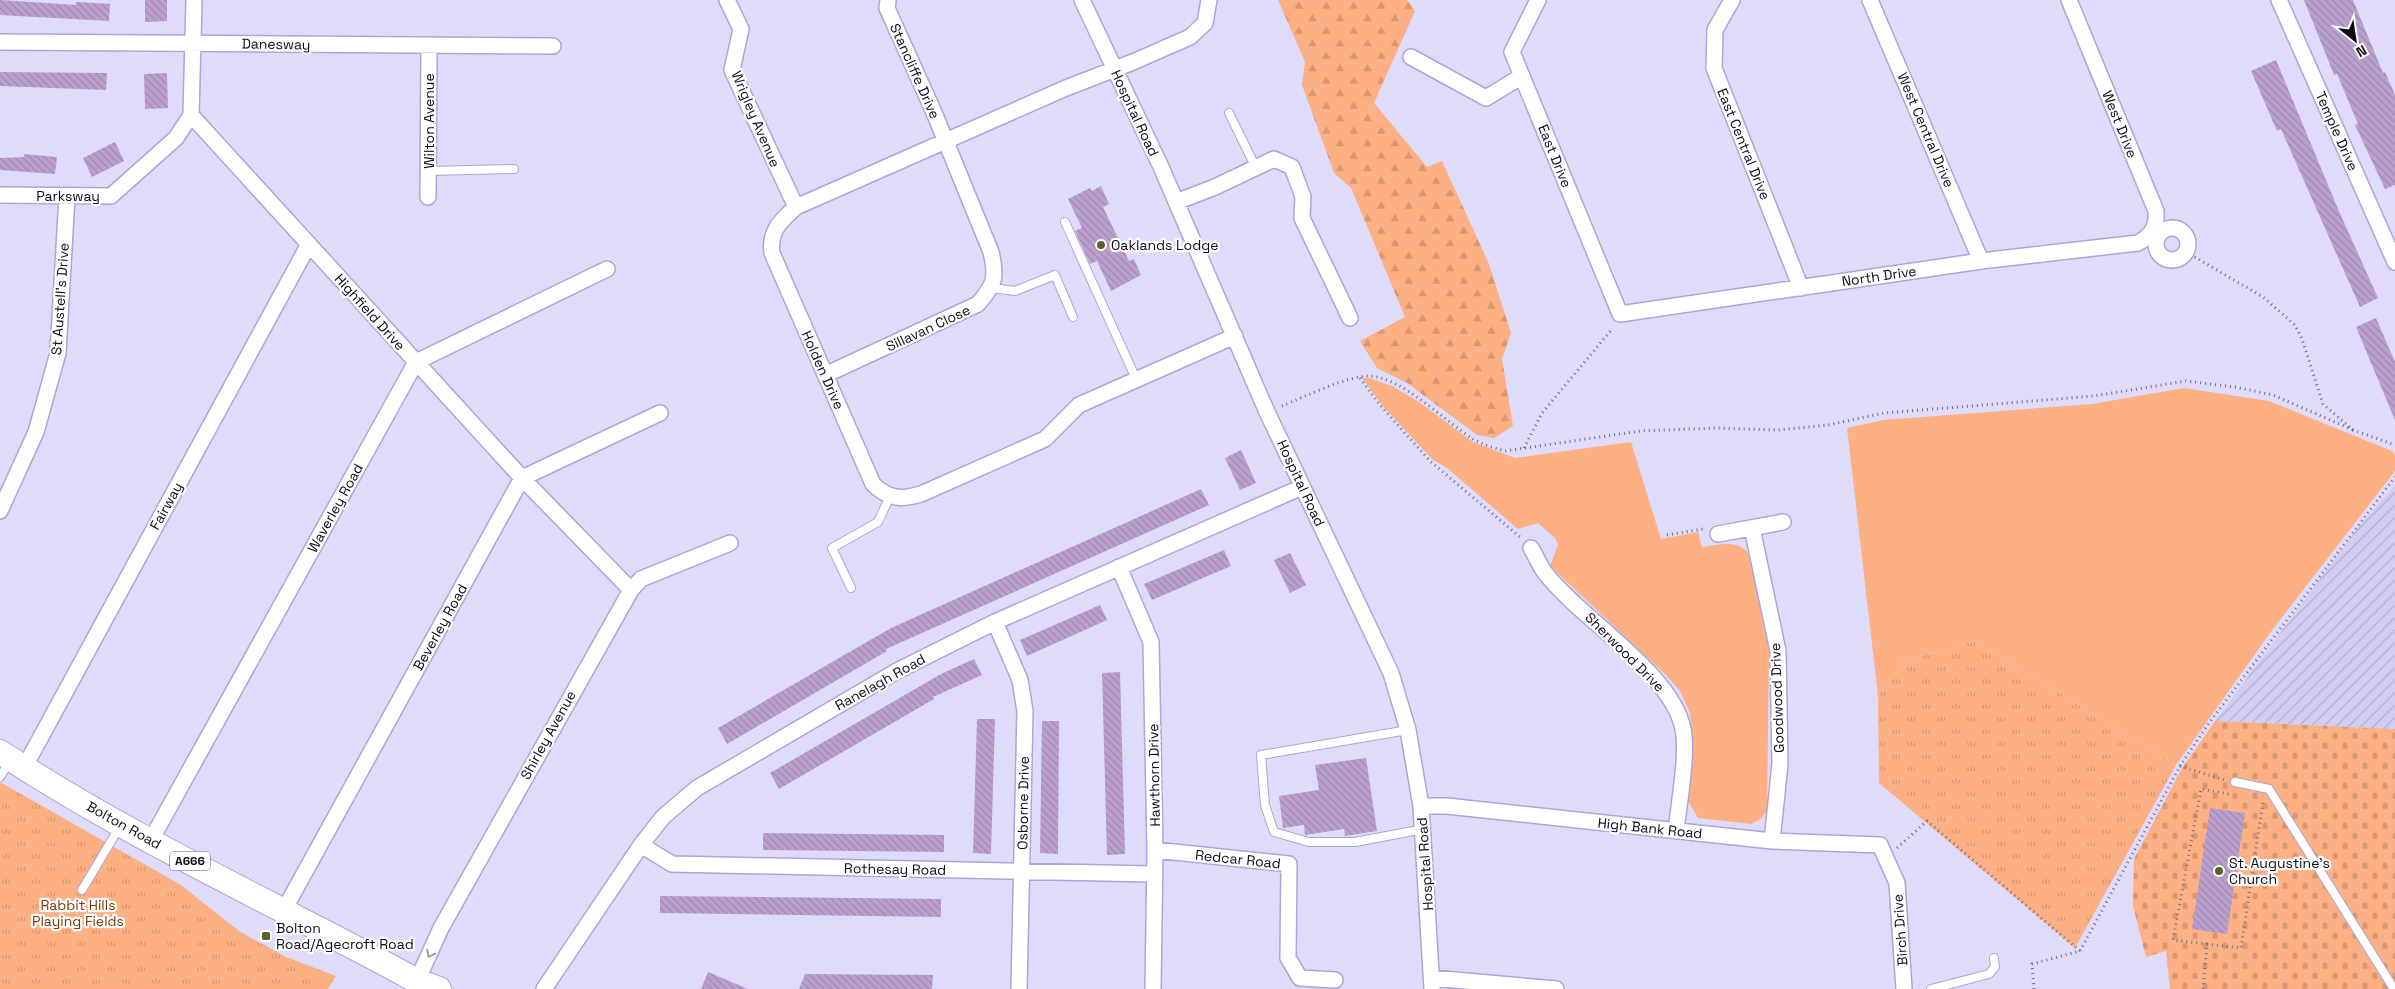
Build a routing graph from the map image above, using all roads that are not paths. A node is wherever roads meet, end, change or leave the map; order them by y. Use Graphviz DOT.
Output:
graph roads {
  1 [pos="194,0"];
  2 [pos="727,0"];
  3 [pos="888,0"];
  4 [pos="1082,0"];
  5 [pos="1208,0"];
  6 [pos="1538,0"];
  7 [pos="1732,0"];
  8 [pos="1870,0"];
  9 [pos="2069,0"];
  10 [pos="2279,0"];
  11 [pos="0,42"];
  12 [pos="192,43"];
  13 [pos="429,45"];
  14 [pos="553,46"];
  15 [pos="1411,57"];
  16 [pos="1114,69"];
  17 [pos="1522,76"];
  18 [pos="1230,112"];
  19 [pos="191,116"];
  20 [pos="945,142"];
  21 [pos="1256,168"];
  22 [pos="514,169"];
  23 [pos="429,171"];
  24 [pos="0,196"];
  25 [pos="67,196"];
  26 [pos="428,196"];
  27 [pos="1176,202"];
  28 [pos="796,207"];
  29 [pos="1065,222"];
  30 [pos="2156,233"];
  31 [pos="309,244"];
  32 [pos="1981,261"];
  33 [pos="2395,262"];
  34 [pos="607,269"];
  35 [pos="992,288"];
  36 [pos="1801,288"];
  37 [pos="1620,314"];
  38 [pos="1074,317"];
  39 [pos="1350,318"];
  40 [pos="1235,336"];
  41 [pos="416,362"];
  42 [pos="825,375"];
  43 [pos="1137,381"];
  44 [pos="660,413"];
  45 [pos="522,478"];
  46 [pos="1302,487"];
  47 [pos="890,496"];
  48 [pos="0,511"];
  49 [pos="1783,522"];
  50 [pos="1752,528"];
  51 [pos="1718,534"];
  52 [pos="730,543"];
  53 [pos="1532,548"];
  54 [pos="1118,567"];
  55 [pos="851,588"];
  56 [pos="631,590"];
  57 [pos="995,622"];
  58 [pos="1408,730"];
  59 [pos="9,764"];
  60 [pos="2235,782"];
  61 [pos="1421,806"];
  62 [pos="122,824"];
  63 [pos="1424,829"];
  64 [pos="1676,831"];
  65 [pos="151,840"];
  66 [pos="1772,841"];
  67 [pos="641,845"];
  68 [pos="1155,850"];
  69 [pos="1883,852"];
  70 [pos="1022,872"];
  71 [pos="1154,874"];
  72 [pos="82,890"];
  73 [pos="284,910"];
  74 [pos="1994,958"];
  75 [pos="1335,980"];
  76 [pos="417,983"];
  77 [pos="1432,984"];
  78 [pos="544,989"];
  79 [pos="1019,989"];
  80 [pos="1153,989"];
  81 [pos="1556,989"];
  82 [pos="1904,989"];
  83 [pos="1931,989"];
  84 [pos="2394,989"];
  1 -- 12 [label="street"];
  2 -- 28 [label="street, Wrigley Avenue"];
  3 -- 20 [label="street, Stancliffe Drive"];
  4 -- 16 [label="street, Hospital Road"];
  5 -- 16 [label="street, Holden Drive"];
  6 -- 17 [label="street, East Drive"];
  7 -- 36 [label="street, East Central Drive"];
  8 -- 32 [label="street, West Central Drive"];
  9 -- 30 [label="street, West Drive"];
  10 -- 33 [label="street, Temple Drive"];
  11 -- 12 [label="street, Danesway"];
  12 -- 13 [label="street, Danesway"];
  12 -- 19 [label="street"];
  13 -- 14 [label="street, Danesway"];
  13 -- 23 [label="street, Wilton Avenue"];
  15 -- 17 [label="street"];
  16 -- 20 [label="street, Holden Drive"];
  16 -- 27 [label="street, Hospital Road"];
  17 -- 37 [label="street, East Drive"];
  18 -- 21 [label="lane"];
  19 -- 25 [label="street, Parksway"];
  19 -- 31 [label="street, Highfield Drive"];
  20 -- 28 [label="street, Holden Drive"];
  20 -- 35 [label="street"];
  21 -- 27 [label="street"];
  21 -- 39 [label="street"];
  22 -- 23 [label="lane"];
  23 -- 26 [label="street, Wilton Avenue"];
  24 -- 25 [label="street, Parksway"];
  25 -- 48 [label="street, St Austell's Drive"];
  27 -- 40 [label="street, Hospital Road"];
  28 -- 42 [label="street, Holden Drive"];
  29 -- 43 [label="lane"];
  30 -- 30 [label="street"];
  30 -- 32 [label="street, North Drive"];
  31 -- 41 [label="street, Highfield Drive"];
  31 -- 59 [label="street, Fairway"];
  32 -- 36 [label="street, North Drive"];
  34 -- 41 [label="street"];
  35 -- 38 [label="lane"];
  35 -- 42 [label="street, Sillavan Close"];
  36 -- 37 [label="street, North Drive"];
  40 -- 43 [label="street"];
  40 -- 46 [label="street, Hospital Road"];
  41 -- 45 [label="street, Highfield Drive"];
  41 -- 65 [label="street, Waverley Road"];
  42 -- 47 [label="street, Holden Drive"];
  43 -- 47 [label="street"];
  44 -- 45 [label="street"];
  45 -- 56 [label="street, Highfield Drive"];
  45 -- 73 [label="street, Beverley Road"];
  46 -- 54 [label="street, Ranelagh Road"];
  46 -- 58 [label="street, Hospital Road"];
  47 -- 55 [label="lane"];
  49 -- 50 [label="street"];
  50 -- 51 [label="street"];
  50 -- 66 [label="street, Goodwood Drive"];
  52 -- 56 [label="street, Shirley Avenue"];
  53 -- 64 [label="street, Sherwood Drive"];
  54 -- 57 [label="street, Ranelagh Road"];
  54 -- 68 [label="street, Hawthorn Drive"];
  56 -- 76 [label="street, Shirley Avenue, one-way"];
  57 -- 67 [label="street, Ranelagh Road"];
  57 -- 70 [label="street, Osborne Drive"];
  58 -- 61 [label="street, Hospital Road"];
  58 -- 63 [label="lane"];
  59 -- 62 [label="main road, Bolton Road / A666"];
  60 -- 84 [label="lane"];
  61 -- 63 [label="street, Hospital Road"];
  61 -- 64 [label="street, High Bank Road"];
  62 -- 65 [label="main road, Bolton Road / A666"];
  62 -- 72 [label="lane"];
  63 -- 77 [label="street, Hospital Road"];
  64 -- 66 [label="street, High Bank Road"];
  65 -- 73 [label="main road, Bolton Road / A666"];
  66 -- 69 [label="street, High Bank Road"];
  67 -- 70 [label="street, Rothesay Road"];
  67 -- 78 [label="street, Ranelagh Road"];
  68 -- 71 [label="street, Hawthorn Drive"];
  68 -- 75 [label="street, Redcar Road"];
  69 -- 82 [label="street, Birch Drive"];
  70 -- 71 [label="street, Rothesay Road"];
  70 -- 79 [label="street, Osborne Drive"];
  71 -- 80 [label="street, Hawthorn Drive"];
  73 -- 76 [label="main road, Bolton Road / A666"];
  74 -- 83 [label="lane"];
  77 -- 81 [label="street"];
}
